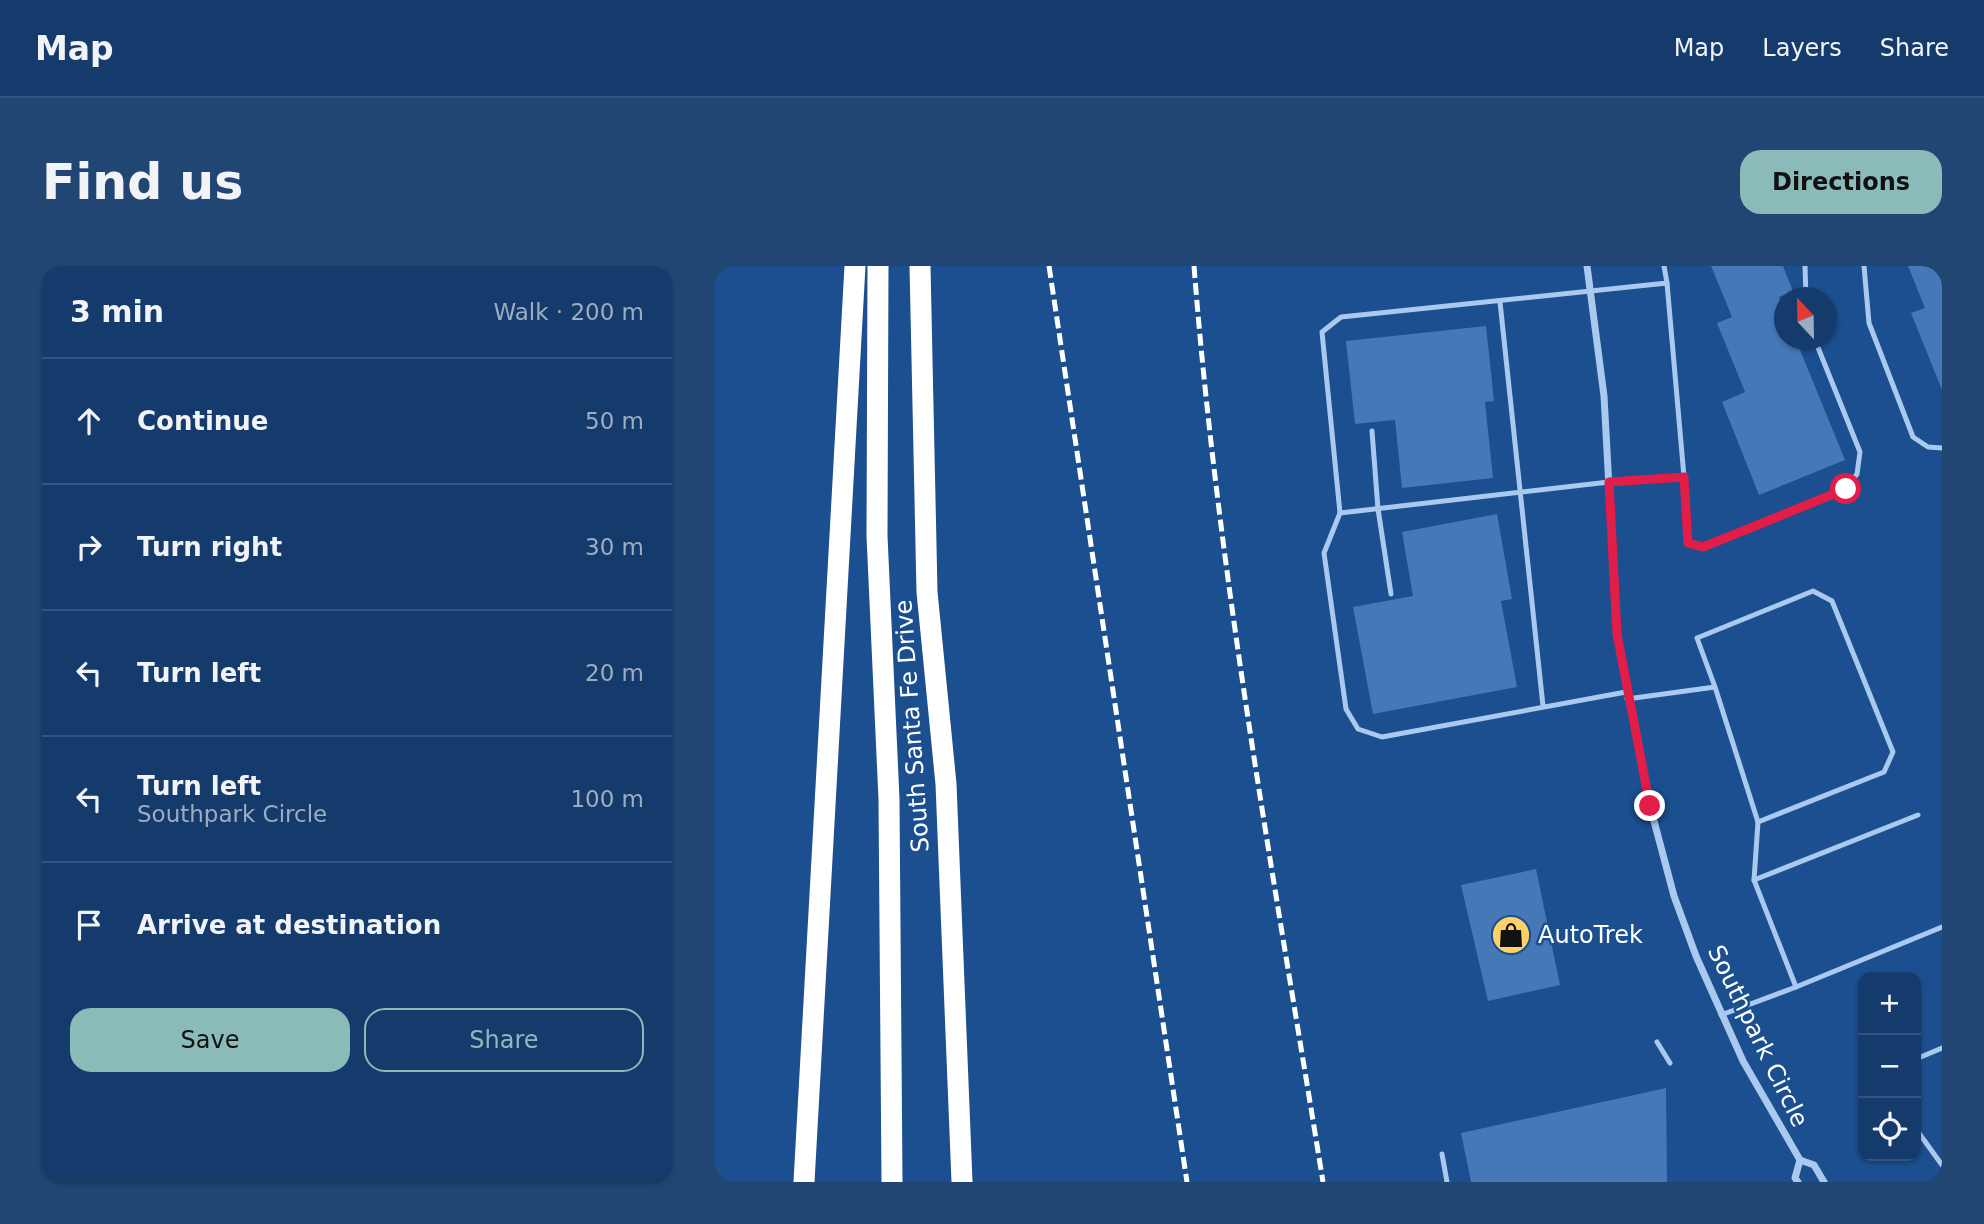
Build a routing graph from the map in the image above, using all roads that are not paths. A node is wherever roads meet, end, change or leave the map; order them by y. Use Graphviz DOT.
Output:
graph roads {
  1 [pos="855,266"];
  2 [pos="878,266"];
  3 [pos="920,266"];
  4 [pos="1587,266"];
  5 [pos="1664,266"];
  6 [pos="1805,266"];
  7 [pos="1864,266"];
  8 [pos="1667,283"];
  9 [pos="1806,287"];
  10 [pos="1592,290"];
  11 [pos="1500,302"];
  12 [pos="1819,350"];
  13 [pos="1372,430"];
  14 [pos="1942,447"];
  15 [pos="1684,477"];
  16 [pos="1609,482"];
  17 [pos="1520,494"];
  18 [pos="1378,509"];
  19 [pos="1340,513"];
  20 [pos="1391,594"];
  21 [pos="1715,687"];
  22 [pos="1627,696"];
  23 [pos="1543,706"];
  24 [pos="1918,815"];
  25 [pos="1758,822"];
  26 [pos="1754,880"];
  27 [pos="1942,927"];
  28 [pos="1797,987"];
  29 [pos="1721,1015"];
  30 [pos="1657,1042"];
  31 [pos="1942,1048"];
  32 [pos="1921,1057"];
  33 [pos="1670,1063"];
  34 [pos="1921,1136"];
  35 [pos="1442,1154"];
  36 [pos="1800,1160"];
  37 [pos="1942,1165"];
  38 [pos="804,1182"];
  39 [pos="892,1182"];
  40 [pos="962,1182"];
  41 [pos="1447,1182"];
  42 [pos="1798,1182"];
  43 [pos="1825,1182"];
  1 -- 38 [label="highway"];
  2 -- 39 [label="highway, South Santa Fe Drive"];
  3 -- 40 [label="highway, South Santa Fe Drive"];
  4 -- 10 [label="street, Southpark Circle"];
  5 -- 8 [label="lane"];
  6 -- 9 [label="lane"];
  7 -- 14 [label="lane"];
  8 -- 10 [label="lane"];
  8 -- 15 [label="lane"];
  10 -- 11 [label="lane"];
  10 -- 16 [label="street, Southpark Circle"];
  11 -- 17 [label="lane"];
  11 -- 19 [label="lane"];
  12 -- 15 [label="lane"];
  13 -- 18 [label="lane"];
  15 -- 16 [label="lane"];
  16 -- 17 [label="lane"];
  16 -- 22 [label="street, Southpark Circle"];
  17 -- 18 [label="lane"];
  17 -- 23 [label="lane"];
  18 -- 19 [label="lane"];
  18 -- 20 [label="lane"];
  19 -- 23 [label="lane"];
  21 -- 22 [label="lane"];
  21 -- 25 [label="lane"];
  21 -- 25 [label="lane"];
  22 -- 23 [label="lane"];
  22 -- 29 [label="street, Southpark Circle"];
  24 -- 26 [label="lane"];
  25 -- 26 [label="lane"];
  26 -- 28 [label="lane"];
  27 -- 28 [label="lane"];
  28 -- 29 [label="lane"];
  29 -- 36 [label="street, Southpark Circle"];
  30 -- 33 [label="lane"];
  31 -- 32 [label="lane"];
  34 -- 37 [label="lane"];
  35 -- 41 [label="lane"];
  36 -- 42 [label="street, Southpark Circle"];
  36 -- 43 [label="street, Southpark Circle"];
}
